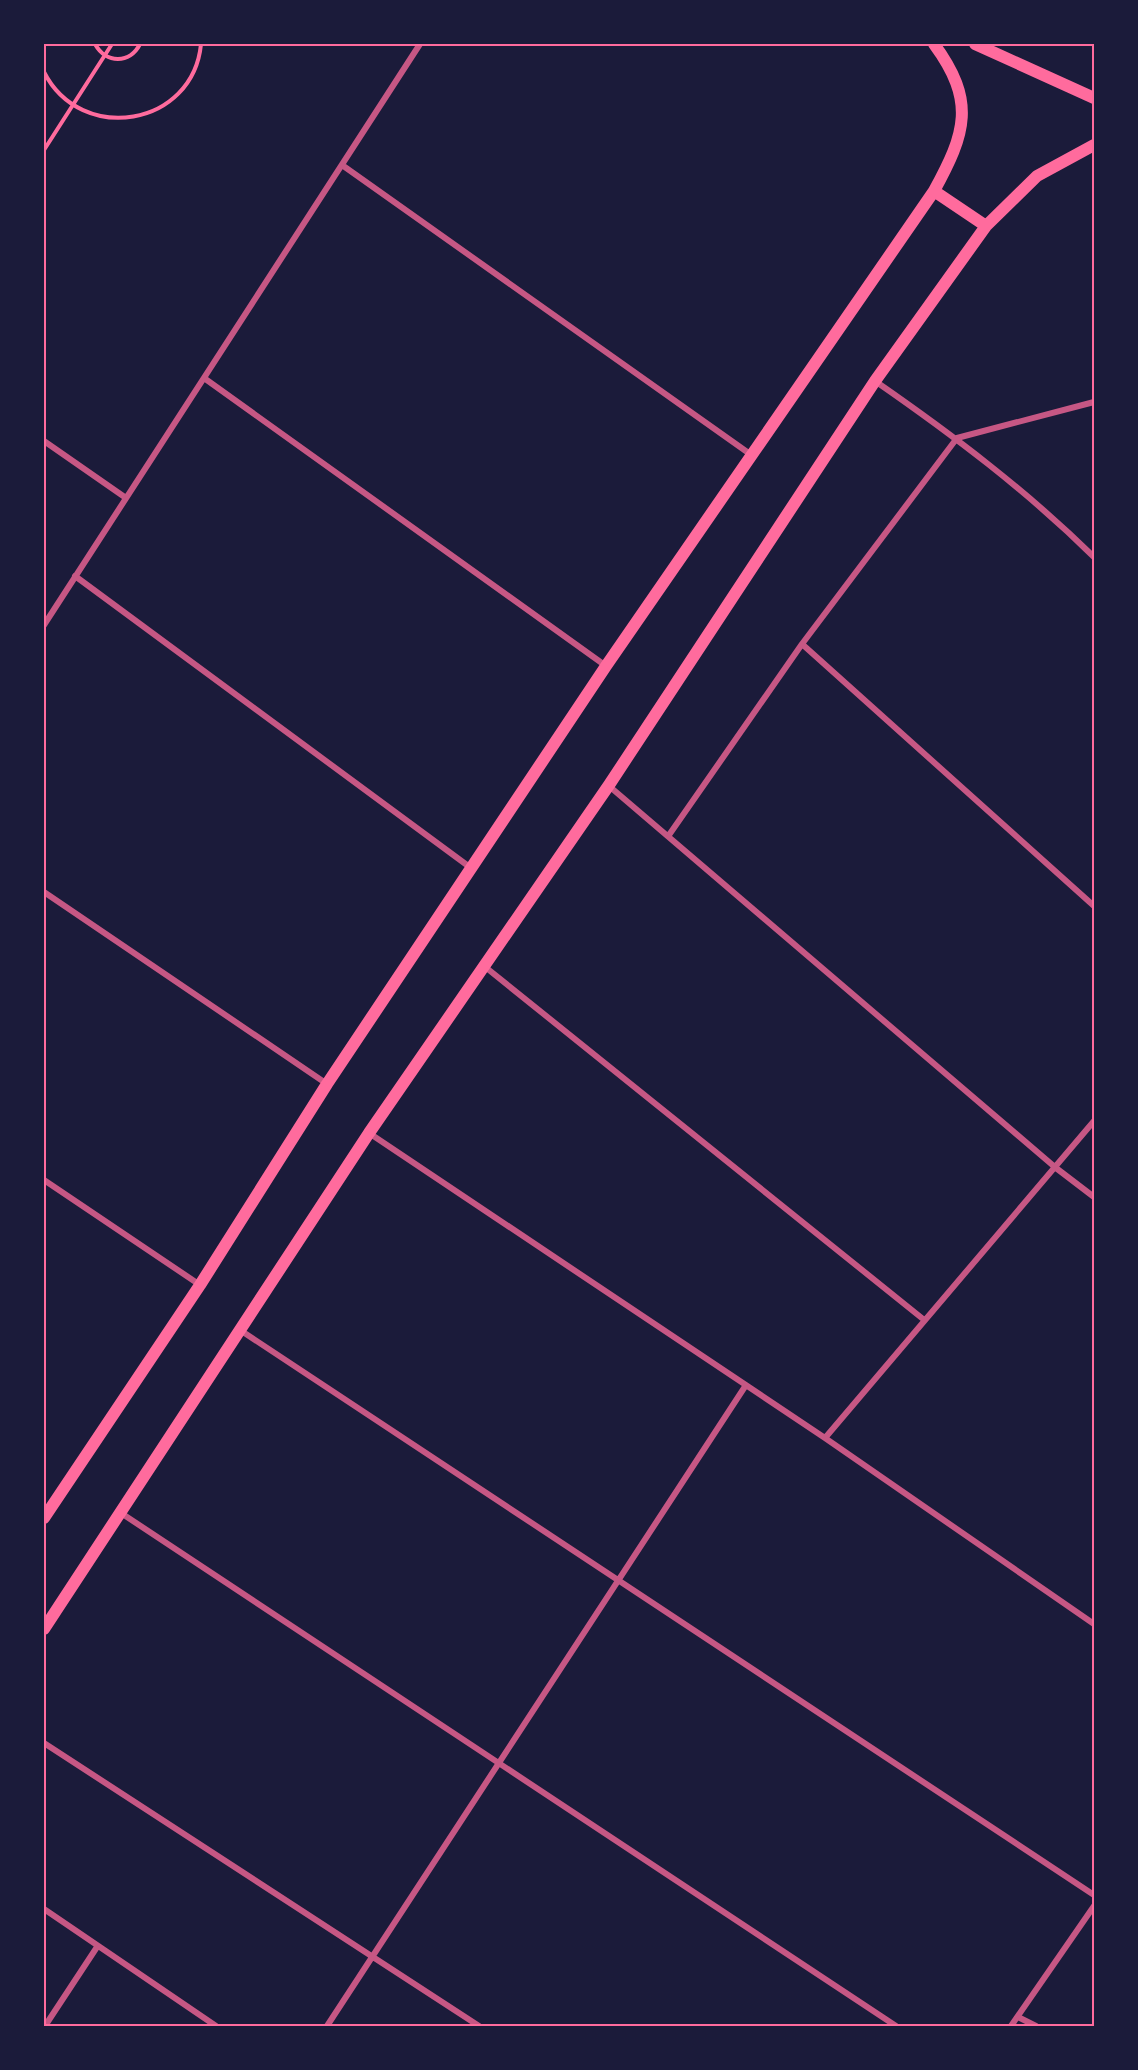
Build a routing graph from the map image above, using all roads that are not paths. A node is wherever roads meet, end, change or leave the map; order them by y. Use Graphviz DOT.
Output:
graph roads {
  1 [pos="420,44"];
  2 [pos="934,44"];
  3 [pos="975,44"];
  4 [pos="1095,98"];
  5 [pos="1095,145"];
  6 [pos="342,165"];
  7 [pos="934,191"];
  8 [pos="986,226"];
  9 [pos="204,378"];
  10 [pos="875,381"];
  11 [pos="1095,402"];
  12 [pos="957,438"];
  13 [pos="44,441"];
  14 [pos="750,454"];
  15 [pos="126,498"];
  16 [pos="1095,557"];
  17 [pos="75,576"];
  18 [pos="44,625"];
  19 [pos="802,644"];
  20 [pos="606,666"];
  21 [pos="609,785"];
  22 [pos="669,835"];
  23 [pos="471,868"];
  24 [pos="44,892"];
  25 [pos="1095,906"];
  26 [pos="484,966"];
  27 [pos="327,1084"];
  28 [pos="1095,1120"];
  29 [pos="369,1133"];
  30 [pos="1056,1168"];
  31 [pos="44,1180"];
  32 [pos="1095,1197"];
  33 [pos="200,1285"];
  34 [pos="923,1319"];
  35 [pos="240,1330"];
  36 [pos="746,1385"];
  37 [pos="825,1438"];
  38 [pos="120,1512"];
  39 [pos="44,1518"];
  40 [pos="619,1579"];
  41 [pos="1095,1624"];
  42 [pos="44,1629"];
  43 [pos="44,1743"];
  44 [pos="499,1763"];
  45 [pos="1095,1896"];
  46 [pos="1095,1906"];
  47 [pos="44,1909"];
  48 [pos="97,1947"];
  49 [pos="371,1959"];
  50 [pos="1018,2017"];
  51 [pos="45,2026"];
  52 [pos="216,2026"];
  53 [pos="327,2026"];
  54 [pos="478,2026"];
  55 [pos="896,2026"];
  56 [pos="1011,2026"];
  57 [pos="1036,2026"];
  1 -- 6 [label="street"];
  2 -- 7 [label="main road"];
  3 -- 4 [label="main road"];
  5 -- 8 [label="main road"];
  6 -- 9 [label="street"];
  6 -- 14 [label="street"];
  7 -- 8 [label="main road"];
  7 -- 14 [label="main road"];
  8 -- 10 [label="main road"];
  9 -- 15 [label="street"];
  9 -- 20 [label="street"];
  10 -- 12 [label="street"];
  10 -- 21 [label="main road"];
  11 -- 12 [label="street"];
  12 -- 16 [label="street"];
  12 -- 19 [label="street"];
  13 -- 15 [label="street"];
  14 -- 20 [label="main road"];
  15 -- 17 [label="street"];
  17 -- 18 [label="street"];
  17 -- 23 [label="street"];
  19 -- 22 [label="street"];
  19 -- 25 [label="street"];
  20 -- 23 [label="main road"];
  21 -- 22 [label="street"];
  21 -- 26 [label="main road"];
  22 -- 30 [label="street"];
  23 -- 27 [label="main road"];
  24 -- 27 [label="street"];
  26 -- 29 [label="main road"];
  26 -- 34 [label="street"];
  27 -- 33 [label="main road"];
  28 -- 30 [label="street"];
  29 -- 35 [label="main road"];
  29 -- 36 [label="street"];
  30 -- 32 [label="street"];
  30 -- 34 [label="street"];
  31 -- 33 [label="street"];
  33 -- 39 [label="main road"];
  34 -- 37 [label="street"];
  35 -- 38 [label="main road"];
  35 -- 40 [label="street"];
  36 -- 37 [label="street"];
  36 -- 40 [label="street"];
  37 -- 41 [label="street"];
  38 -- 42 [label="main road"];
  38 -- 44 [label="street"];
  40 -- 44 [label="street"];
  40 -- 45 [label="street"];
  43 -- 49 [label="street"];
  44 -- 49 [label="street"];
  44 -- 55 [label="street"];
  46 -- 50 [label="street"];
  47 -- 48 [label="street"];
  48 -- 51 [label="street"];
  48 -- 52 [label="street"];
  49 -- 53 [label="street"];
  49 -- 54 [label="street"];
  50 -- 56 [label="street"];
  50 -- 57 [label="street"];
}
